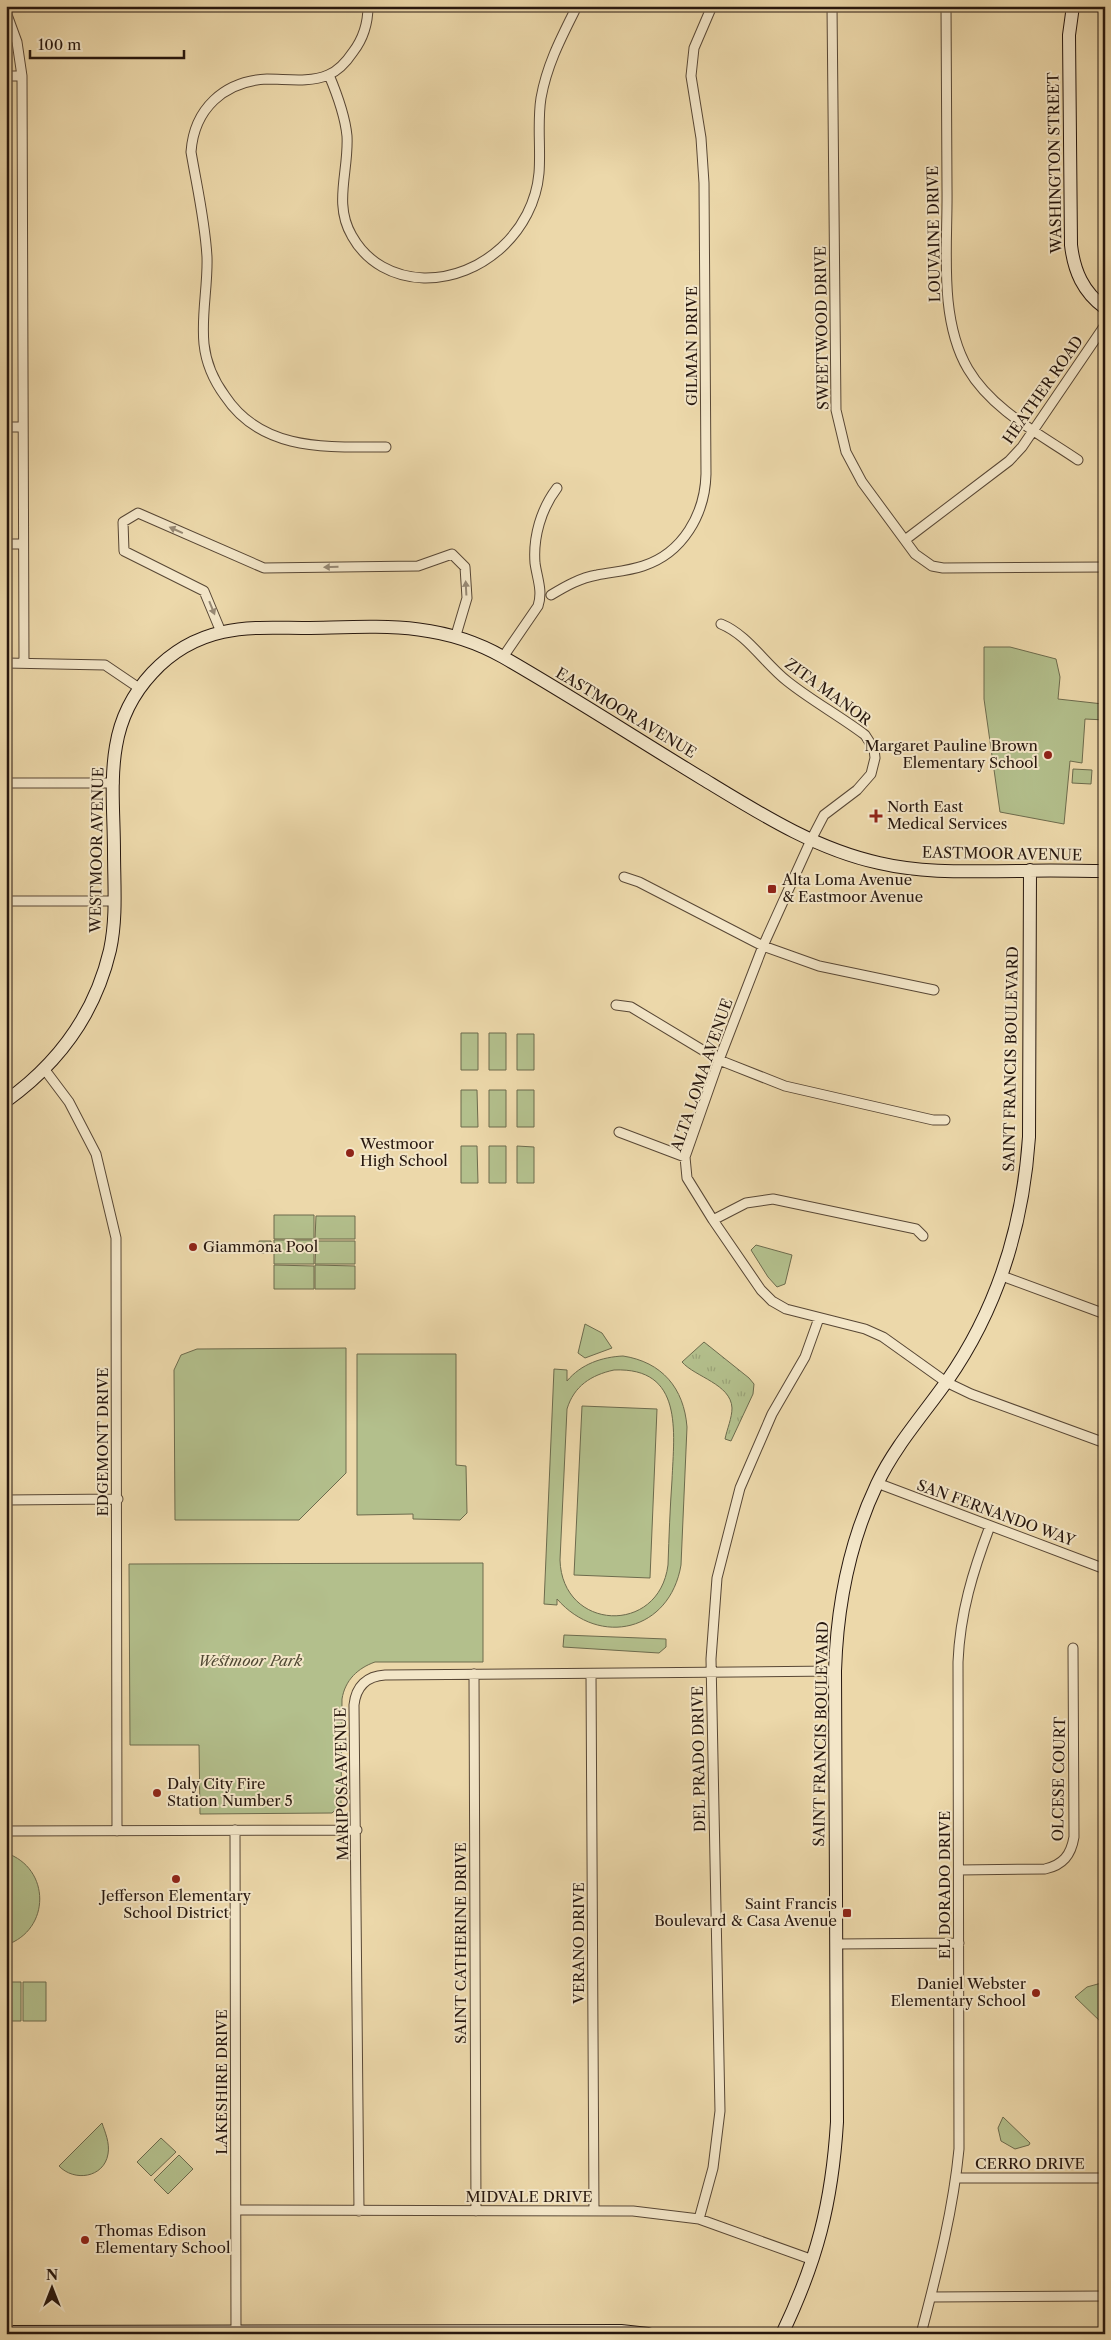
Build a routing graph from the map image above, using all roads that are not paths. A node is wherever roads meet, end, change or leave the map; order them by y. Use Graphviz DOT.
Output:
graph roads {
  1 [pos="368,6"];
  2 [pos="577,6"];
  3 [pos="712,6"];
  4 [pos="832,6"];
  5 [pos="946,6"];
  6 [pos="1073,6"];
  7 [pos="6,12"];
  8 [pos="328,75"];
  9 [pos="6,76"];
  10 [pos="22,76"];
  11 [pos="1105,308"];
  12 [pos="1105,325"];
  13 [pos="6,427"];
  14 [pos="22,427"];
  15 [pos="1033,429"];
  16 [pos="386,447"];
  17 [pos="1078,460"];
  18 [pos="557,488"];
  19 [pos="905,540"];
  20 [pos="6,544"];
  21 [pos="23,544"];
  22 [pos="1105,566"];
  23 [pos="551,595"];
  24 [pos="721,624"];
  25 [pos="221,632"];
  26 [pos="456,635"];
  27 [pos="503,657"];
  28 [pos="24,663"];
  29 [pos="6,664"];
  30 [pos="139,688"];
  31 [pos="6,783"];
  32 [pos="114,783"];
  33 [pos="811,840"];
  34 [pos="1030,870"];
  35 [pos="1105,872"];
  36 [pos="624,877"];
  37 [pos="114,900"];
  38 [pos="6,901"];
  39 [pos="763,946"];
  40 [pos="934,990"];
  41 [pos="616,1005"];
  42 [pos="719,1060"];
  43 [pos="45,1070"];
  44 [pos="6,1102"];
  45 [pos="945,1120"];
  46 [pos="619,1132"];
  47 [pos="685,1157"];
  48 [pos="713,1220"];
  49 [pos="923,1236"];
  50 [pos="1002,1276"];
  51 [pos="1105,1314"];
  52 [pos="819,1318"];
  53 [pos="946,1382"];
  54 [pos="1105,1442"];
  55 [pos="877,1484"];
  56 [pos="118,1499"];
  57 [pos="6,1500"];
  58 [pos="990,1526"];
  59 [pos="1105,1569"];
  60 [pos="1073,1648"];
  61 [pos="836,1671"];
  62 [pos="711,1672"];
  63 [pos="474,1674"];
  64 [pos="591,1674"];
  65 [pos="117,1830"];
  66 [pos="235,1830"];
  67 [pos="357,1830"];
  68 [pos="6,1831"];
  69 [pos="959,1870"];
  70 [pos="959,1943"];
  71 [pos="837,1944"];
  72 [pos="956,2178"];
  73 [pos="1105,2178"];
  74 [pos="236,2210"];
  75 [pos="359,2211"];
  76 [pos="476,2211"];
  77 [pos="594,2211"];
  78 [pos="700,2219"];
  79 [pos="814,2260"];
  80 [pos="931,2296"];
  81 [pos="1105,2296"];
  82 [pos="6,2332"];
  83 [pos="117,2333"];
  84 [pos="236,2333"];
  85 [pos="356,2333"];
  86 [pos="648,2334"];
  87 [pos="782,2334"];
  88 [pos="921,2334"];
  1 -- 8 [label="street"];
  2 -- 8 [label="street"];
  3 -- 23 [label="street, GILMAN DRIVE"];
  4 -- 19 [label="street, SWEETWOOD DRIVE"];
  5 -- 15 [label="street, LOUVAINE DRIVE"];
  6 -- 11 [label="street, WASHINGTON STREET"];
  7 -- 10 [label="street"];
  8 -- 16 [label="street"];
  9 -- 10 [label="street"];
  10 -- 14 [label="street"];
  12 -- 15 [label="street, HEATHER ROAD"];
  13 -- 14 [label="street"];
  14 -- 21 [label="street"];
  15 -- 17 [label="street, LOUVAINE DRIVE"];
  15 -- 19 [label="street, HEATHER ROAD"];
  18 -- 27 [label="street"];
  19 -- 22 [label="street, SWEETWOOD DRIVE"];
  20 -- 21 [label="street"];
  21 -- 28 [label="street"];
  24 -- 33 [label="street, ZITA MANOR"];
  25 -- 26 [label="street, EASTMOOR AVENUE"];
  26 -- 25 [label="street, one-way"];
  25 -- 30 [label="street, EASTMOOR AVENUE"];
  26 -- 27 [label="street, EASTMOOR AVENUE"];
  27 -- 33 [label="street, EASTMOOR AVENUE"];
  28 -- 29 [label="street"];
  28 -- 30 [label="street"];
  30 -- 32 [label="street, WESTMOOR AVENUE"];
  31 -- 32 [label="street"];
  32 -- 37 [label="street, WESTMOOR AVENUE"];
  33 -- 34 [label="street, EASTMOOR AVENUE"];
  33 -- 39 [label="street, ALTA LOMA AVENUE"];
  34 -- 35 [label="street, EASTMOOR AVENUE"];
  34 -- 50 [label="street, SAINT FRANCIS BOULEVARD"];
  36 -- 39 [label="street"];
  37 -- 38 [label="street"];
  37 -- 43 [label="street, WESTMOOR AVENUE"];
  39 -- 40 [label="street"];
  39 -- 42 [label="street, ALTA LOMA AVENUE"];
  41 -- 42 [label="street"];
  42 -- 45 [label="street"];
  42 -- 47 [label="street, ALTA LOMA AVENUE"];
  43 -- 44 [label="street, WESTMOOR AVENUE"];
  43 -- 56 [label="street, EDGEMONT DRIVE"];
  46 -- 47 [label="street"];
  47 -- 48 [label="street, ALTA LOMA AVENUE"];
  48 -- 49 [label="street"];
  48 -- 52 [label="street, ALTA LOMA AVENUE"];
  50 -- 51 [label="street"];
  50 -- 53 [label="street, SAINT FRANCIS BOULEVARD"];
  52 -- 53 [label="street, ALTA LOMA AVENUE"];
  52 -- 62 [label="street, DEL PRADO DRIVE"];
  53 -- 54 [label="street, ALTA LOMA AVENUE"];
  53 -- 55 [label="street, SAINT FRANCIS BOULEVARD"];
  55 -- 58 [label="street, SAN FERNANDO WAY"];
  55 -- 61 [label="street, SAINT FRANCIS BOULEVARD"];
  56 -- 57 [label="street"];
  56 -- 65 [label="street, EDGEMONT DRIVE"];
  58 -- 59 [label="street, SAN FERNANDO WAY"];
  58 -- 69 [label="street, EL DORADO DRIVE"];
  60 -- 69 [label="street, OLCESE COURT"];
  61 -- 62 [label="street, MARIPOSA AVENUE"];
  61 -- 71 [label="street, SAINT FRANCIS BOULEVARD"];
  62 -- 64 [label="street, MARIPOSA AVENUE"];
  62 -- 78 [label="street, DEL PRADO DRIVE"];
  63 -- 64 [label="street, MARIPOSA AVENUE"];
  63 -- 67 [label="street, MARIPOSA AVENUE"];
  63 -- 76 [label="street, SAINT CATHERINE DRIVE"];
  64 -- 77 [label="street, VERANO DRIVE"];
  65 -- 66 [label="street"];
  65 -- 68 [label="street"];
  66 -- 67 [label="street"];
  66 -- 74 [label="street, LAKESHIRE DRIVE"];
  67 -- 75 [label="street, MARIPOSA AVENUE"];
  69 -- 70 [label="street, EL DORADO DRIVE"];
  70 -- 71 [label="street"];
  70 -- 72 [label="street, EL DORADO DRIVE"];
  71 -- 79 [label="street, SAINT FRANCIS BOULEVARD"];
  72 -- 73 [label="street, CERRO DRIVE"];
  72 -- 80 [label="street, EL DORADO DRIVE"];
  74 -- 75 [label="street, MIDVALE DRIVE"];
  74 -- 84 [label="street, LAKESHIRE DRIVE"];
  75 -- 76 [label="street, MIDVALE DRIVE"];
  76 -- 77 [label="street, MIDVALE DRIVE"];
  77 -- 78 [label="street, MIDVALE DRIVE"];
  78 -- 79 [label="street, MIDVALE DRIVE"];
  79 -- 87 [label="street, SAINT FRANCIS BOULEVARD"];
  80 -- 81 [label="street"];
  80 -- 88 [label="street, EL DORADO DRIVE"];
  82 -- 83 [label="street"];
  83 -- 84 [label="street"];
  84 -- 85 [label="street"];
  85 -- 86 [label="street"];
}
